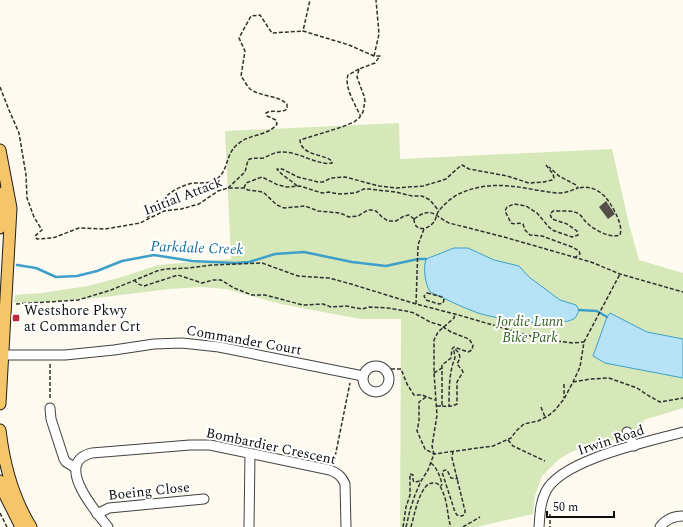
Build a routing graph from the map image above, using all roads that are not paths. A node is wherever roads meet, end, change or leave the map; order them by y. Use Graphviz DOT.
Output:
graph roads {
  1 [pos="0,150"];
  2 [pos="7,183"];
  3 [pos="0,228"];
  4 [pos="1,355"];
  5 [pos="363,376"];
  6 [pos="0,404"];
  7 [pos="50,406"];
  8 [pos="0,430"];
  9 [pos="627,432"];
  10 [pos="683,432"];
  11 [pos="634,446"];
  12 [pos="250,454"];
  13 [pos="74,467"];
  14 [pos="0,481"];
  15 [pos="204,500"];
  16 [pos="97,514"];
  17 [pos="683,516"];
  18 [pos="20,527"];
  19 [pos="31,527"];
  20 [pos="108,527"];
  21 [pos="249,527"];
  22 [pos="346,527"];
  23 [pos="540,527"];
  24 [pos="660,527"];
  1 -- 2 [label="main road"];
  2 -- 3 [label="main road"];
  2 -- 4 [label="main road"];
  4 -- 5 [label="street, Commander Court"];
  4 -- 6 [label="main road"];
  7 -- 13 [label="street"];
  8 -- 19 [label="main road"];
  9 -- 11 [label="street"];
  10 -- 11 [label="street, Irwin Road"];
  11 -- 23 [label="street, Irwin Road"];
  12 -- 13 [label="street, Bombardier Crescent"];
  12 -- 21 [label="street"];
  12 -- 22 [label="street, Bombardier Crescent"];
  13 -- 16 [label="street"];
  14 -- 18 [label="main road"];
  15 -- 16 [label="street, Boeing Close"];
  16 -- 20 [label="street"];
  17 -- 24 [label="street"];
}
